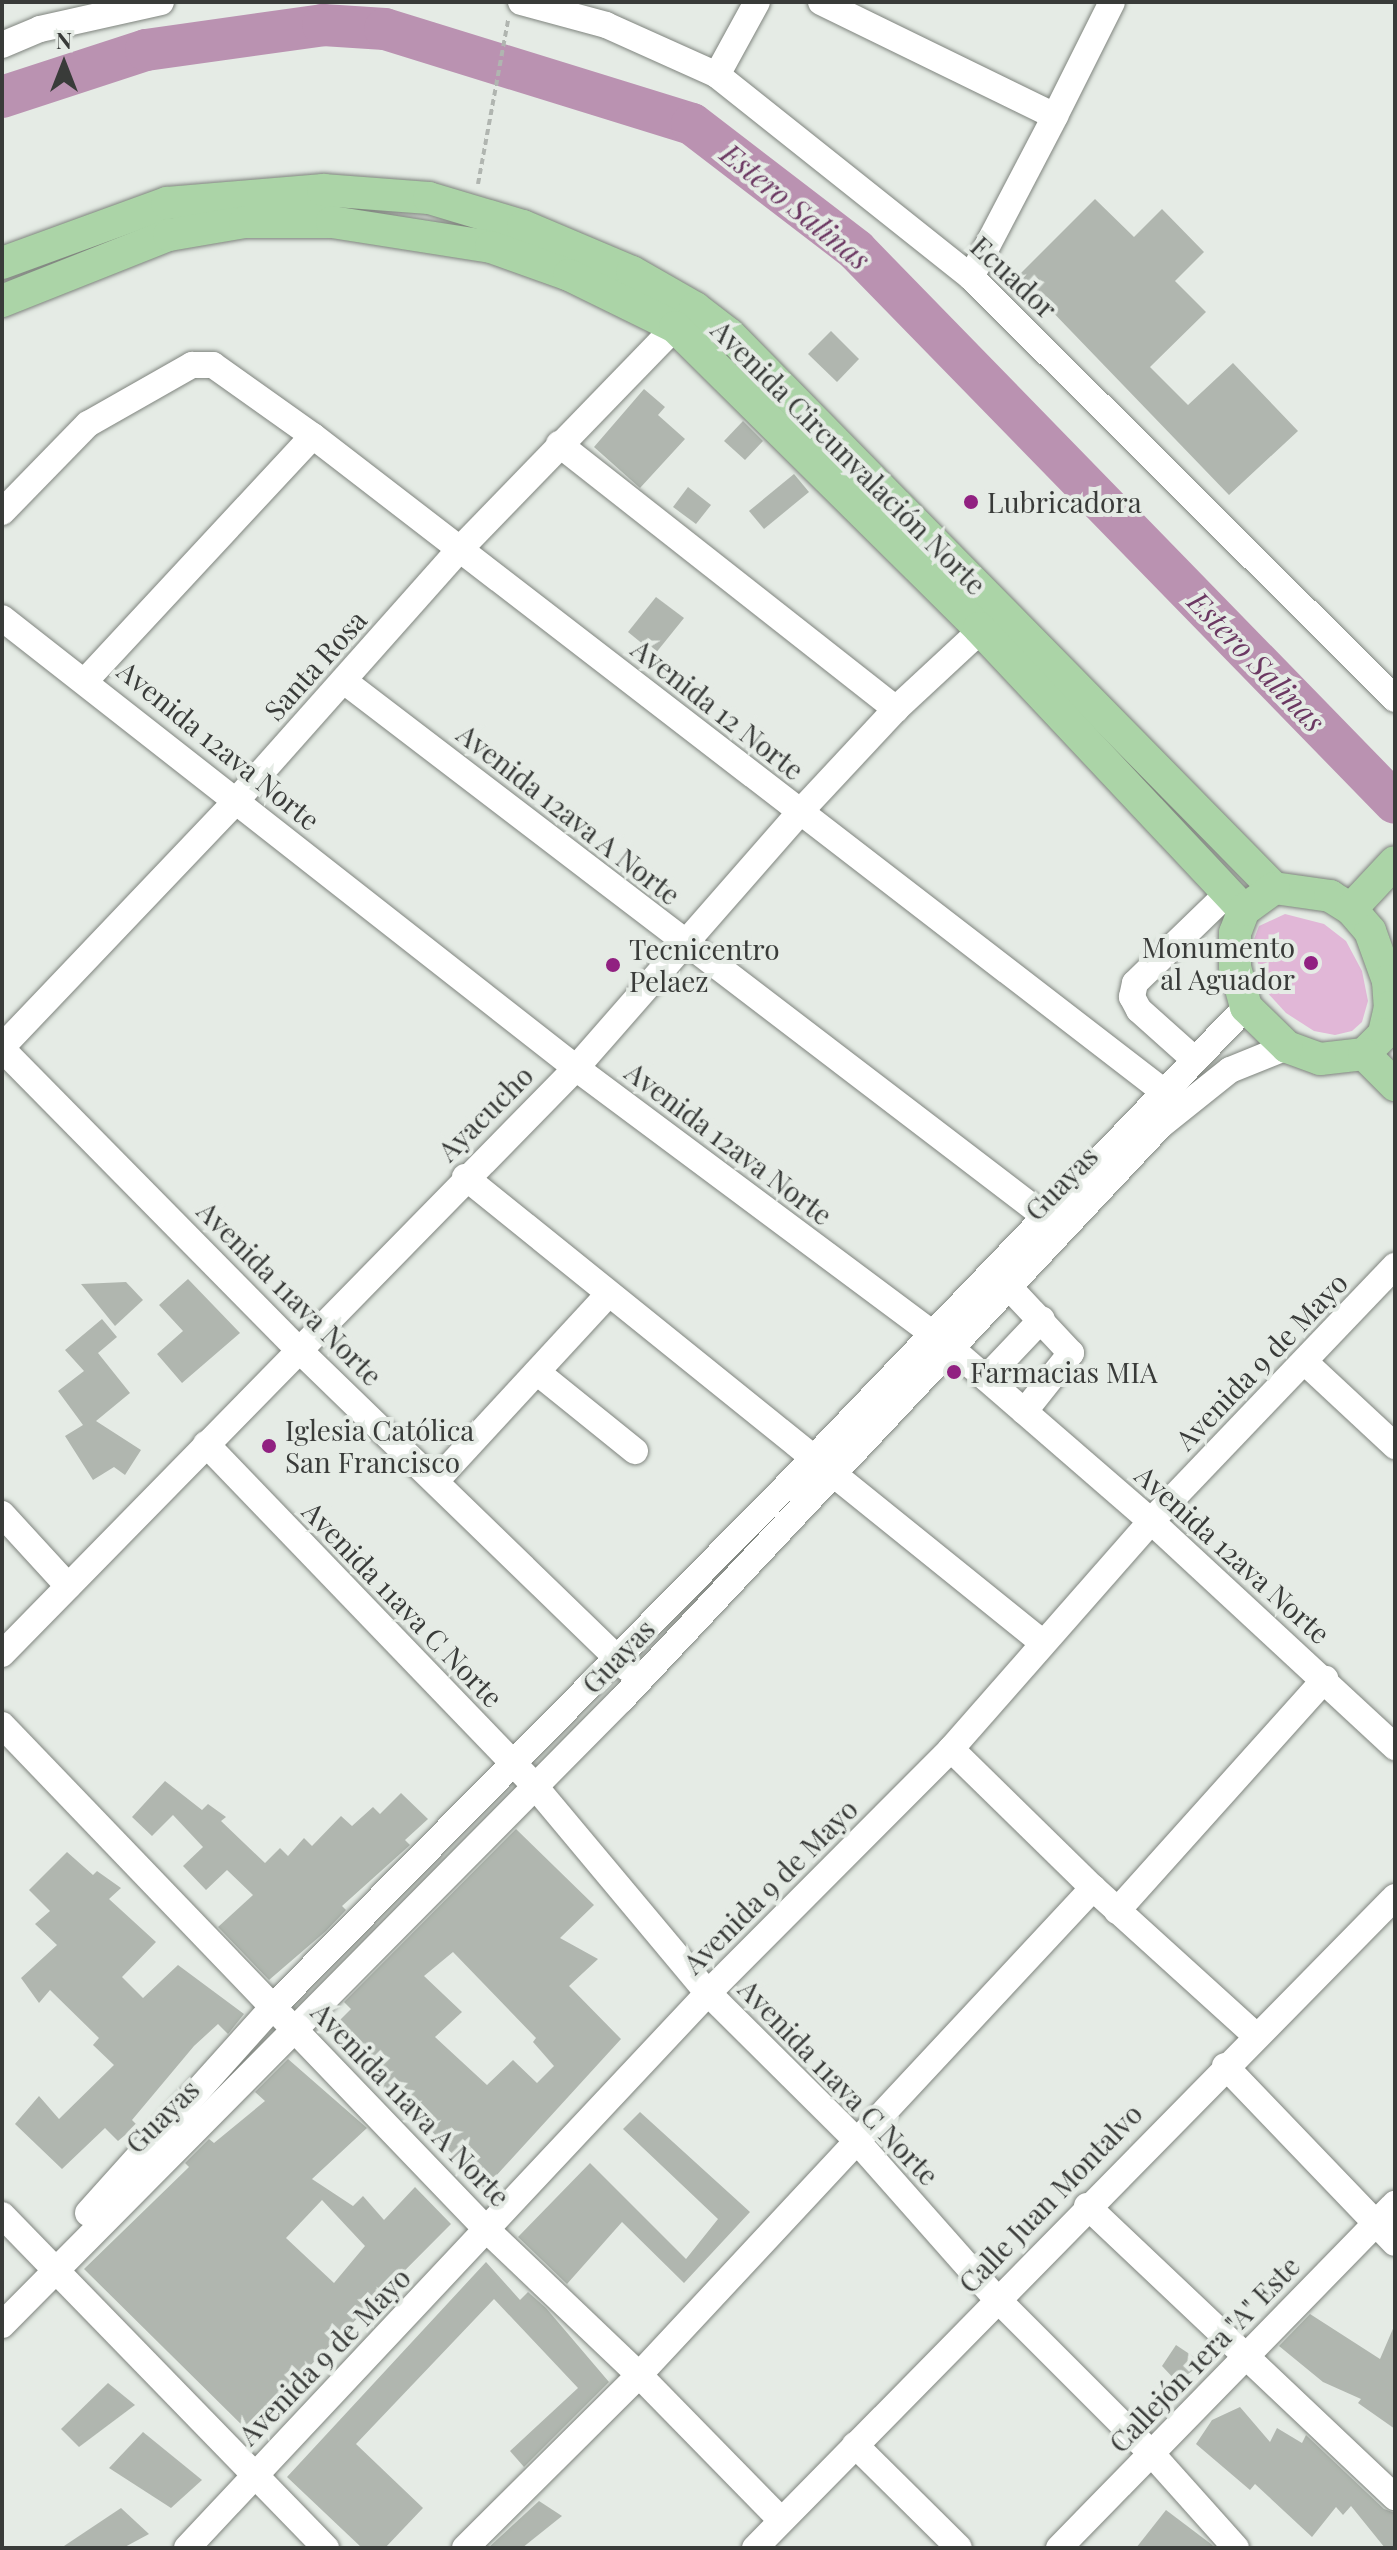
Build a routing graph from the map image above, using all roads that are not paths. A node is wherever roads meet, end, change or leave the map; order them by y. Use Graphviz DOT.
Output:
graph roads {
  1 [pos="54,2"];
  2 [pos="161,2"];
  3 [pos="757,2"];
  4 [pos="821,2"];
  5 [pos="1112,2"];
  6 [pos="515,8"];
  7 [pos="40,29"];
  8 [pos="2,45"];
  9 [pos="717,75"];
  10 [pos="1055,116"];
  11 [pos="2,263"];
  12 [pos="971,277"];
  13 [pos="2,301"];
  14 [pos="685,317"];
  15 [pos="313,436"];
  16 [pos="559,444"];
  17 [pos="2,512"];
  18 [pos="459,550"];
  19 [pos="2,618"];
  20 [pos="992,619"];
  21 [pos="86,680"];
  22 [pos="344,681"];
  23 [pos="1395,699"];
  24 [pos="896,709"];
  25 [pos="236,801"];
  26 [pos="799,813"];
  27 [pos="1389,868"];
  28 [pos="1274,888"];
  29 [pos="1236,901"];
  30 [pos="1351,909"];
  31 [pos="685,943"];
  32 [pos="1388,946"];
  33 [pos="1246,1007"];
  34 [pos="1392,1010"];
  35 [pos="1287,1047"];
  36 [pos="2,1048"];
  37 [pos="1364,1054"];
  38 [pos="1195,1060"];
  39 [pos="576,1068"];
  40 [pos="1395,1085"];
  41 [pos="1173,1099"];
  42 [pos="465,1177"];
  43 [pos="1053,1221"];
  44 [pos="1395,1266"];
  45 [pos="1008,1286"];
  46 [pos="607,1296"];
  47 [pos="1042,1319"];
  48 [pos="940,1341"];
  49 [pos="297,1348"];
  50 [pos="1306,1363"];
  51 [pos="537,1372"];
  52 [pos="986,1378"];
  53 [pos="1024,1412"];
  54 [pos="206,1444"];
  55 [pos="1395,1446"];
  56 [pos="635,1451"];
  57 [pos="811,1461"];
  58 [pos="832,1478"];
  59 [pos="436,1481"];
  60 [pos="2,1514"];
  61 [pos="1151,1521"];
  62 [pos="68,1586"];
  63 [pos="1042,1642"];
  64 [pos="2,1654"];
  65 [pos="615,1658"];
  66 [pos="640,1679"];
  67 [pos="1325,1679"];
  68 [pos="2,1725"];
  69 [pos="1395,1747"];
  70 [pos="951,1749"];
  71 [pos="513,1765"];
  72 [pos="533,1784"];
  73 [pos="1093,1888"];
  74 [pos="1395,1897"];
  75 [pos="1117,1911"];
  76 [pos="708,1993"];
  77 [pos="272,2008"];
  78 [pos="293,2028"];
  79 [pos="1255,2035"];
  80 [pos="1225,2066"];
  81 [pos="857,2141"];
  82 [pos="1395,2204"];
  83 [pos="1087,2206"];
  84 [pos="2,2215"];
  85 [pos="1375,2224"];
  86 [pos="488,2231"];
  87 [pos="1395,2243"];
  88 [pos="50,2265"];
  89 [pos="997,2299"];
  90 [pos="2,2306"];
  91 [pos="2,2325"];
  92 [pos="1246,2354"];
  93 [pos="639,2375"];
  94 [pos="855,2445"];
  95 [pos="1152,2454"];
  96 [pos="253,2477"];
  97 [pos="1395,2497"];
  98 [pos="781,2520"];
  99 [pos="187,2548"];
  100 [pos="326,2548"];
  101 [pos="465,2548"];
  102 [pos="755,2548"];
  103 [pos="959,2548"];
  104 [pos="1059,2548"];
  105 [pos="1236,2548"];
  1 -- 7 [label="street"];
  2 -- 7 [label="street"];
  3 -- 9 [label="street"];
  4 -- 10 [label="street"];
  5 -- 10 [label="street"];
  6 -- 9 [label="street, Ecuador"];
  7 -- 8 [label="street"];
  9 -- 12 [label="street, Ecuador"];
  10 -- 12 [label="street"];
  11 -- 14 [label="main road, Avenida Circunvalación Norte"];
  12 -- 23 [label="street, Ecuador"];
  13 -- 14 [label="main road, Avenida Circunvalación Norte"];
  14 -- 16 [label="street, Santa Rosa"];
  14 -- 20 [label="main road, Avenida Circunvalación Norte"];
  15 -- 17 [label="street, Avenida 12 Norte"];
  15 -- 18 [label="street, Avenida 12 Norte"];
  15 -- 21 [label="street"];
  16 -- 18 [label="street, Santa Rosa"];
  16 -- 24 [label="street"];
  18 -- 22 [label="street, Santa Rosa"];
  18 -- 26 [label="street, Avenida 12 Norte"];
  19 -- 21 [label="street, Avenida 12ava Norte"];
  20 -- 24 [label="street, Ayacucho"];
  20 -- 28 [label="main road, Avenida Circunvalación Norte"];
  20 -- 29 [label="main road, Avenida Circunvalación Norte"];
  21 -- 25 [label="street, Avenida 12ava Norte"];
  22 -- 25 [label="street, Santa Rosa"];
  22 -- 31 [label="street, Avenida 12ava A Norte"];
  24 -- 26 [label="street, Ayacucho"];
  25 -- 36 [label="street, Santa Rosa"];
  25 -- 39 [label="street, Avenida 12ava Norte"];
  26 -- 31 [label="street, Ayacucho"];
  26 -- 41 [label="street, Avenida 12 Norte"];
  27 -- 30 [label="main road"];
  28 -- 29 [label="main road"];
  28 -- 30 [label="main road"];
  29 -- 33 [label="main road"];
  29 -- 38 [label="street"];
  30 -- 32 [label="main road"];
  31 -- 39 [label="street, Ayacucho"];
  31 -- 43 [label="street, Avenida 12ava A Norte"];
  32 -- 34 [label="main road"];
  33 -- 35 [label="main road"];
  33 -- 38 [label="street, Guayas"];
  34 -- 37 [label="main road"];
  35 -- 37 [label="main road"];
  35 -- 41 [label="street, Guayas"];
  36 -- 49 [label="street, Avenida 11ava Norte"];
  37 -- 40 [label="main road"];
  38 -- 41 [label="street, Guayas"];
  39 -- 42 [label="street, Ayacucho"];
  39 -- 48 [label="street, Avenida 12ava Norte"];
  41 -- 43 [label="street, Guayas"];
  42 -- 46 [label="street"];
  42 -- 49 [label="street, Ayacucho"];
  43 -- 45 [label="street, Guayas"];
  43 -- 48 [label="street, Guayas"];
  44 -- 50 [label="street, Avenida 9 de Mayo"];
  45 -- 47 [label="street"];
  45 -- 48 [label="street, Guayas"];
  46 -- 51 [label="street"];
  46 -- 57 [label="street"];
  47 -- 52 [label="street"];
  47 -- 53 [label="street"];
  48 -- 52 [label="street, Avenida 12ava Norte"];
  48 -- 57 [label="street, Guayas"];
  48 -- 58 [label="street, Guayas"];
  49 -- 54 [label="street, Ayacucho"];
  49 -- 59 [label="street, Avenida 11ava Norte"];
  50 -- 55 [label="street"];
  50 -- 61 [label="street, Avenida 9 de Mayo"];
  51 -- 56 [label="street"];
  51 -- 59 [label="street"];
  52 -- 53 [label="street, Avenida 12ava Norte"];
  53 -- 61 [label="street, Avenida 12ava Norte"];
  54 -- 62 [label="street, Ayacucho"];
  54 -- 71 [label="street, Avenida 11ava C Norte"];
  57 -- 58 [label="street"];
  57 -- 65 [label="street, Guayas"];
  58 -- 63 [label="street"];
  58 -- 66 [label="street, Guayas"];
  59 -- 65 [label="street, Avenida 11ava Norte"];
  60 -- 62 [label="street"];
  61 -- 63 [label="street, Avenida 9 de Mayo"];
  61 -- 67 [label="street, Avenida 12ava Norte"];
  62 -- 64 [label="street, Ayacucho"];
  63 -- 70 [label="street, Avenida 9 de Mayo"];
  65 -- 66 [label="street, Avenida 11ava Norte"];
  65 -- 71 [label="street, Guayas"];
  66 -- 72 [label="street, Guayas"];
  67 -- 69 [label="street, Avenida 12ava Norte"];
  67 -- 75 [label="street"];
  68 -- 77 [label="street, Avenida 11ava A Norte"];
  70 -- 73 [label="street"];
  70 -- 76 [label="street, Avenida 9 de Mayo"];
  71 -- 72 [label="street, Avenida 11ava C Norte"];
  71 -- 77 [label="street, Guayas"];
  72 -- 76 [label="street, Avenida 11ava C Norte"];
  72 -- 78 [label="street, Guayas"];
  73 -- 75 [label="street"];
  73 -- 81 [label="street"];
  74 -- 79 [label="street, Calle Juan Montalvo"];
  75 -- 79 [label="street"];
  76 -- 81 [label="street, Avenida 11ava C Norte"];
  76 -- 86 [label="street, Avenida 9 de Mayo"];
  77 -- 78 [label="street, Avenida 11ava A Norte"];
  77 -- 88 [label="street, Guayas"];
  78 -- 86 [label="street, Avenida 11ava A Norte"];
  78 -- 88 [label="street, Guayas"];
  79 -- 80 [label="street, Calle Juan Montalvo"];
  80 -- 83 [label="street, Calle Juan Montalvo"];
  80 -- 85 [label="street"];
  81 -- 89 [label="street, Avenida 11ava C Norte"];
  81 -- 93 [label="street"];
  82 -- 85 [label="street, Callejón 1era \"A\" Este"];
  83 -- 89 [label="street, Calle Juan Montalvo"];
  83 -- 92 [label="street"];
  84 -- 88 [label="street"];
  85 -- 87 [label="street"];
  85 -- 92 [label="street, Callejón 1era \"A\" Este"];
  86 -- 93 [label="street, Avenida 11ava A Norte"];
  86 -- 96 [label="street, Avenida 9 de Mayo"];
  88 -- 90 [label="street, Guayas"];
  88 -- 91 [label="street, Guayas"];
  88 -- 96 [label="street"];
  89 -- 94 [label="street, Calle Juan Montalvo"];
  89 -- 95 [label="street, Avenida 11ava C Norte"];
  92 -- 95 [label="street, Callejón 1era \"A\" Este"];
  92 -- 97 [label="street"];
  93 -- 98 [label="street, Avenida 11ava A Norte"];
  93 -- 101 [label="street"];
  94 -- 98 [label="street, Calle Juan Montalvo"];
  94 -- 103 [label="street"];
  95 -- 104 [label="street, Callejón 1era \"A\" Este"];
  95 -- 105 [label="street, Avenida 11ava C Norte"];
  96 -- 99 [label="street, Avenida 9 de Mayo"];
  96 -- 100 [label="street"];
  98 -- 102 [label="street, Calle Juan Montalvo"];
}
